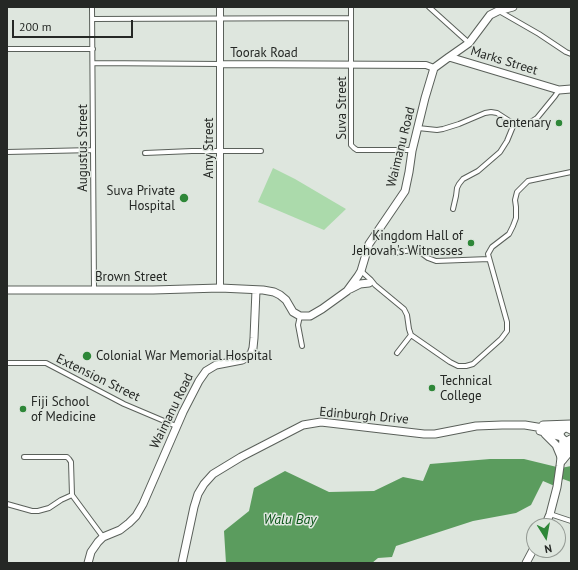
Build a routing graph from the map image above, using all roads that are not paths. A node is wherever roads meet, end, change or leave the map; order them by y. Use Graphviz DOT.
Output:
graph roads {
  1 [pos="92,7"];
  2 [pos="220,7"];
  3 [pos="351,7"];
  4 [pos="429,7"];
  5 [pos="514,7"];
  6 [pos="498,11"];
  7 [pos="351,18"];
  8 [pos="93,19"];
  9 [pos="220,19"];
  10 [pos="469,42"];
  11 [pos="7,49"];
  12 [pos="93,50"];
  13 [pos="571,54"];
  14 [pos="449,57"];
  15 [pos="93,63"];
  16 [pos="220,64"];
  17 [pos="351,64"];
  18 [pos="434,68"];
  19 [pos="571,89"];
  20 [pos="559,90"];
  21 [pos="514,124"];
  22 [pos="418,128"];
  23 [pos="93,150"];
  24 [pos="220,151"];
  25 [pos="261,151"];
  26 [pos="412,151"];
  27 [pos="7,152"];
  28 [pos="145,153"];
  29 [pos="571,172"];
  30 [pos="453,209"];
  31 [pos="396,253"];
  32 [pos="489,259"];
  33 [pos="360,274"];
  34 [pos="372,284"];
  35 [pos="220,288"];
  36 [pos="94,289"];
  37 [pos="7,290"];
  38 [pos="256,290"];
  39 [pos="347,291"];
  40 [pos="300,316"];
  41 [pos="411,335"];
  42 [pos="302,346"];
  43 [pos="398,353"];
  44 [pos="7,363"];
  45 [pos="525,425"];
  46 [pos="176,426"];
  47 [pos="571,428"];
  48 [pos="542,432"];
  49 [pos="561,436"];
  50 [pos="571,439"];
  51 [pos="571,450"];
  52 [pos="24,457"];
  53 [pos="561,461"];
  54 [pos="72,495"];
  55 [pos="7,504"];
  56 [pos="550,514"];
  57 [pos="548,518"];
  58 [pos="571,521"];
  59 [pos="103,536"];
  60 [pos="88,563"];
  61 [pos="182,563"];
  1 -- 8 [label="street, Augustus Street"];
  2 -- 9 [label="main road, Amy Street"];
  3 -- 7 [label="street, Suva Street"];
  4 -- 10 [label="street"];
  5 -- 6 [label="main road"];
  6 -- 10 [label="main road"];
  6 -- 13 [label="street"];
  7 -- 9 [label="street"];
  7 -- 17 [label="street, Suva Street"];
  8 -- 9 [label="street"];
  8 -- 12 [label="street, Augustus Street"];
  9 -- 16 [label="main road, Amy Street"];
  10 -- 14 [label="main road"];
  11 -- 12 [label="street"];
  12 -- 15 [label="street, Augustus Street"];
  14 -- 18 [label="main road"];
  14 -- 20 [label="main road, Marks Street"];
  15 -- 16 [label="street, Toorak Road"];
  15 -- 23 [label="street, Augustus Street"];
  16 -- 17 [label="main road, Toorak Road"];
  16 -- 24 [label="main road, Amy Street"];
  17 -- 18 [label="main road, Toorak Road"];
  17 -- 26 [label="street, Suva Street"];
  18 -- 22 [label="main road, Waimanu Road"];
  19 -- 20 [label="main road, Marks Street"];
  20 -- 21 [label="street"];
  21 -- 22 [label="street"];
  21 -- 30 [label="street"];
  22 -- 26 [label="main road, Waimanu Road"];
  23 -- 27 [label="street"];
  23 -- 36 [label="street, Augustus Street"];
  24 -- 25 [label="street"];
  24 -- 28 [label="street"];
  24 -- 35 [label="main road, Amy Street"];
  26 -- 33 [label="main road, Waimanu Road"];
  29 -- 32 [label="street"];
  31 -- 32 [label="street"];
  32 -- 41 [label="street"];
  33 -- 34 [label="street"];
  33 -- 34 [label="street"];
  33 -- 39 [label="main road, Waimanu Road"];
  34 -- 39 [label="main road"];
  34 -- 41 [label="street"];
  35 -- 36 [label="main road, Brown Street"];
  35 -- 38 [label="main road, Brown Street"];
  36 -- 37 [label="main road, Brown Street"];
  38 -- 40 [label="main road"];
  38 -- 46 [label="main road, Waimanu Road"];
  39 -- 40 [label="main road, Waimanu Road"];
  40 -- 42 [label="street"];
  41 -- 43 [label="street"];
  44 -- 46 [label="street, Extension Street"];
  45 -- 47 [label="main road"];
  45 -- 48 [label="main road, Edinburgh Drive"];
  45 -- 49 [label="main road, Edinburgh Drive"];
  45 -- 61 [label="main road, Edinburgh Drive"];
  46 -- 59 [label="main road, Waimanu Road"];
  47 -- 49 [label="main road"];
  48 -- 49 [label="main road, Edinburgh Drive"];
  48 -- 53 [label="main road"];
  49 -- 50 [label="main road"];
  49 -- 53 [label="main road"];
  50 -- 53 [label="main road"];
  51 -- 53 [label="main road"];
  52 -- 54 [label="street"];
  53 -- 56 [label="main road"];
  54 -- 55 [label="street"];
  54 -- 59 [label="street"];
  56 -- 57 [label="main road"];
  56 -- 58 [label="street"];
  59 -- 60 [label="main road"];
}
